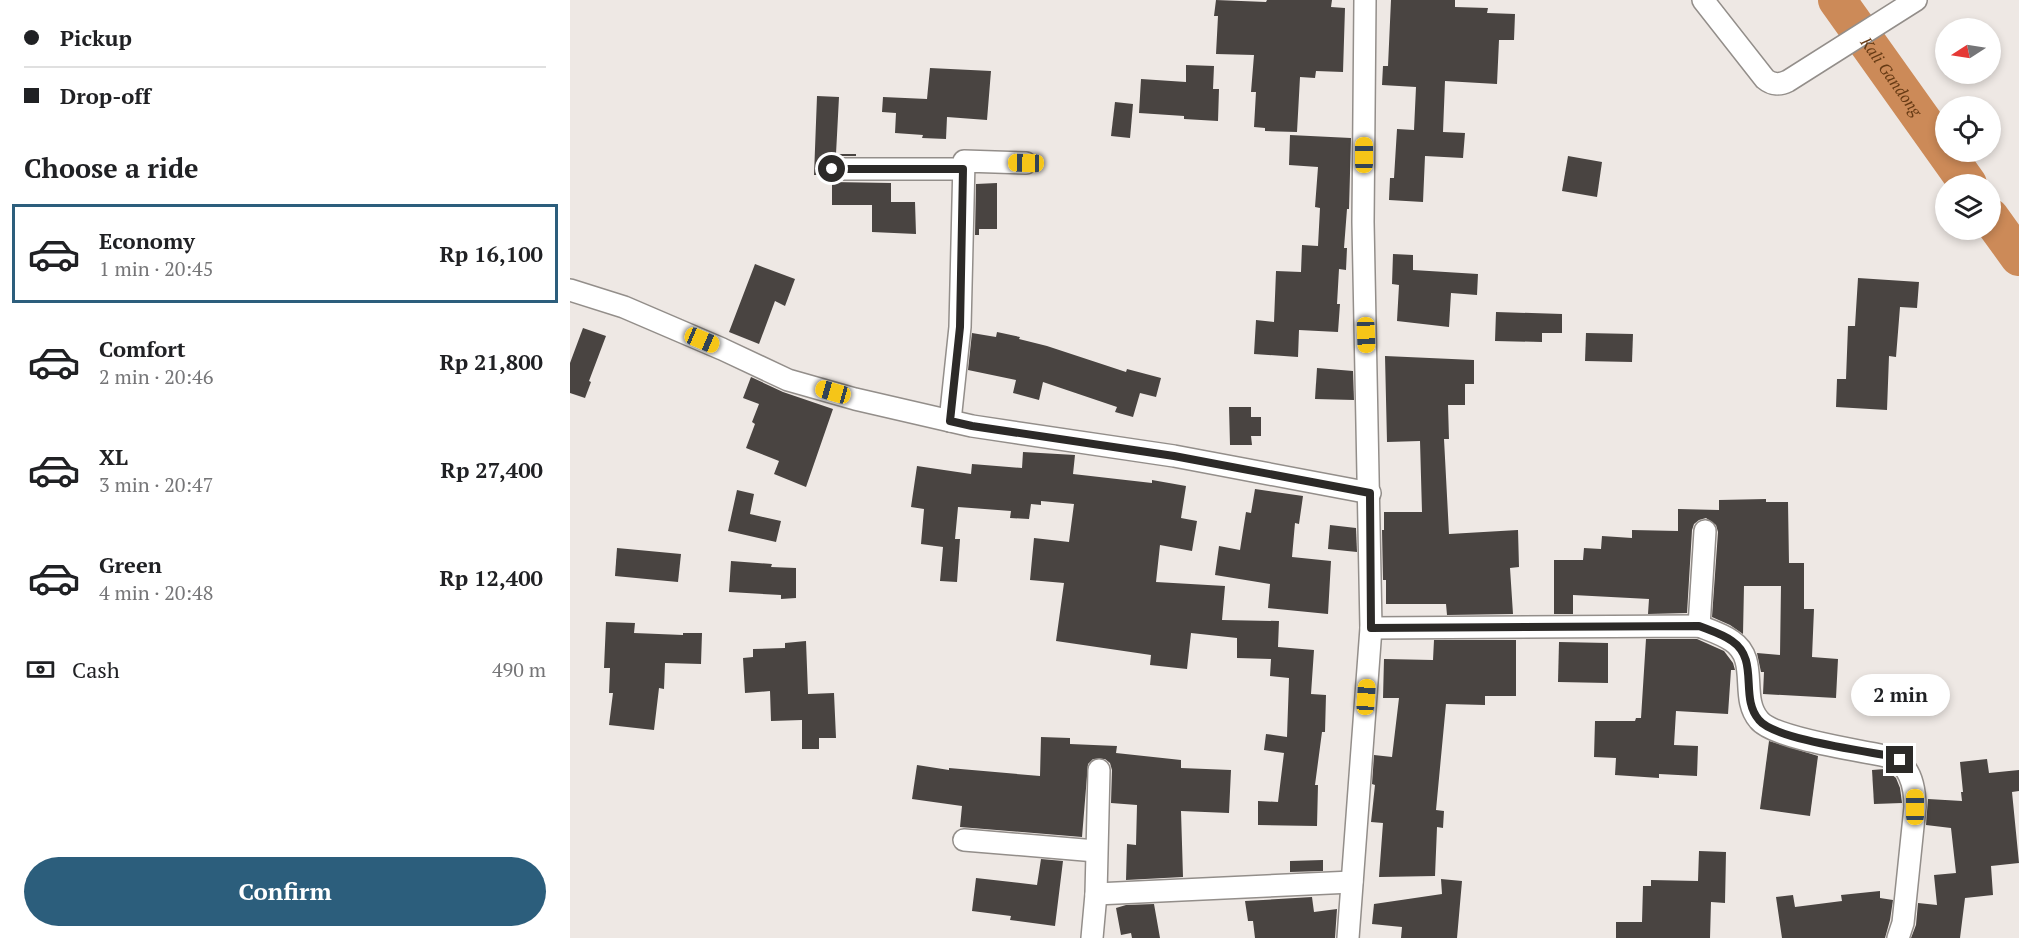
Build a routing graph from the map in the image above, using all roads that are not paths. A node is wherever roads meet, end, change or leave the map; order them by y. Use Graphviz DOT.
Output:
graph roads {
  1 [pos="1365,0"];
  2 [pos="1703,0"];
  3 [pos="1916,0"];
  4 [pos="1026,163"];
  5 [pos="832,169"];
  6 [pos="963,169"];
  7 [pos="570,290"];
  8 [pos="950,421"];
  9 [pos="1370,493"];
  10 [pos="1705,531"];
  11 [pos="1699,626"];
  12 [pos="1371,628"];
  13 [pos="1099,770"];
  14 [pos="964,840"];
  15 [pos="1096,851"];
  16 [pos="1352,882"];
  17 [pos="1096,894"];
  18 [pos="1092,938"];
  19 [pos="1348,938"];
  20 [pos="1898,938"];
  1 -- 9 [label="street"];
  2 -- 3 [label="street"];
  4 -- 6 [label="street"];
  5 -- 6 [label="street"];
  6 -- 8 [label="street"];
  7 -- 8 [label="street"];
  8 -- 9 [label="street"];
  9 -- 12 [label="street"];
  10 -- 11 [label="street"];
  11 -- 12 [label="street"];
  11 -- 20 [label="street"];
  12 -- 16 [label="street"];
  13 -- 15 [label="street"];
  14 -- 15 [label="street"];
  15 -- 17 [label="street"];
  16 -- 17 [label="street"];
  16 -- 19 [label="street"];
  17 -- 18 [label="street"];
}
